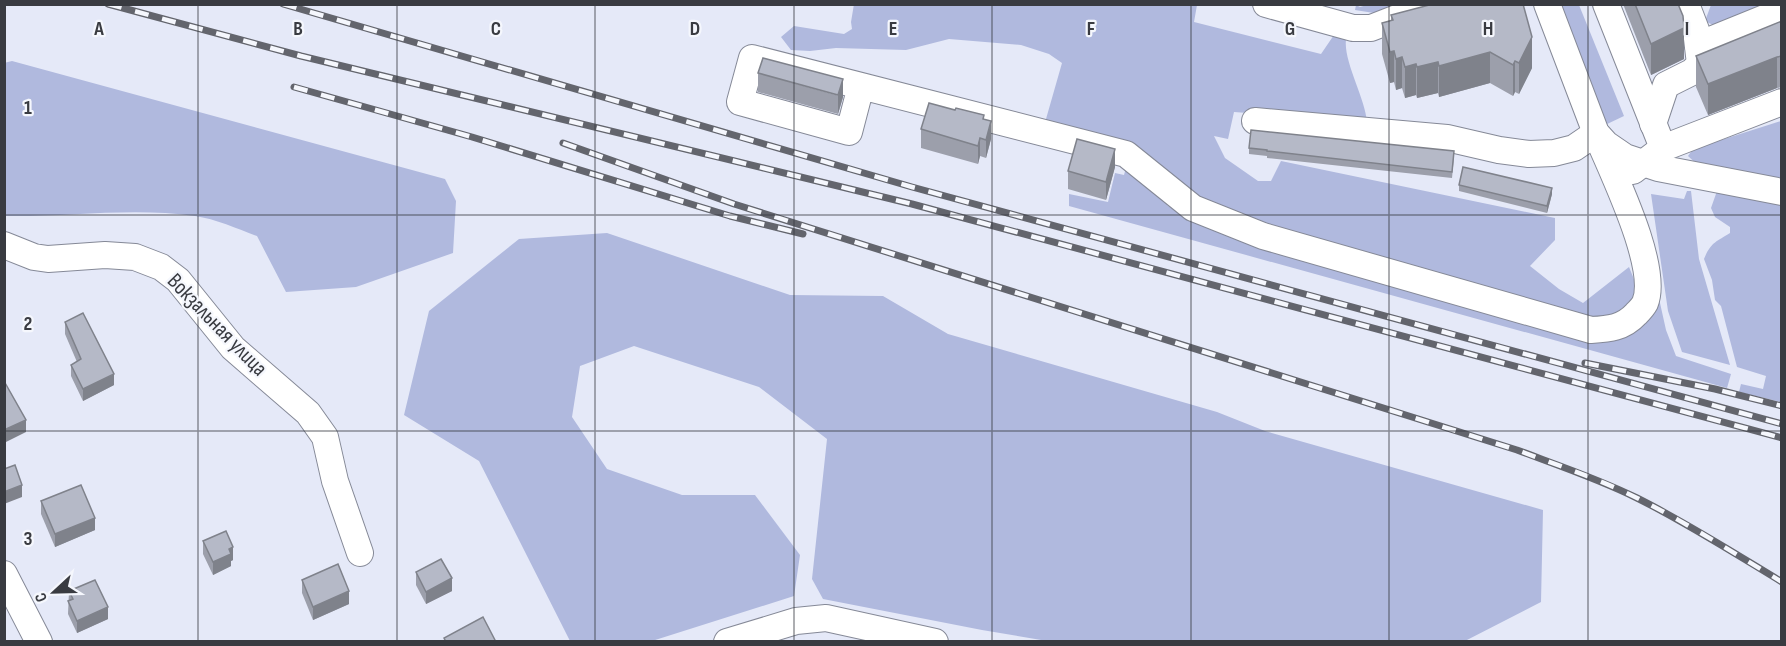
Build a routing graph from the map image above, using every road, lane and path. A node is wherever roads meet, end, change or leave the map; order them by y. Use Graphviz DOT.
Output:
graph roads {
  1 [pos="1266,4"];
  2 [pos="1433,4"];
  3 [pos="1547,4"];
  4 [pos="1606,4"];
  5 [pos="1686,4"];
  6 [pos="1776,10"];
  7 [pos="1698,45"];
  8 [pos="861,86"];
  9 [pos="1782,102"];
  10 [pos="1255,121"];
  11 [pos="1653,123"];
  12 [pos="1596,133"];
  13 [pos="1663,148"];
  14 [pos="1643,163"];
  15 [pos="1618,186"];
  16 [pos="1782,192"];
  17 [pos="4,245"];
  18 [pos="360,553"];
  19 [pos="4,574"];
  20 [pos="39,642"];
  21 [pos="727,642"];
  22 [pos="936,642"];
  1 -- 2 [label="street"];
  3 -- 12 [label="street"];
  4 -- 11 [label="street"];
  5 -- 7 [label="street"];
  6 -- 7 [label="street"];
  7 -- 11 [label="street"];
  8 -- 15 [label="street"];
  9 -- 13 [label="street"];
  10 -- 12 [label="street"];
  11 -- 13 [label="street"];
  12 -- 14 [label="street"];
  12 -- 15 [label="street"];
  13 -- 14 [label="street"];
  14 -- 15 [label="street"];
  14 -- 16 [label="street"];
  17 -- 18 [label="street, Вокзальная улица"];
  19 -- 20 [label="street"];
  21 -- 22 [label="street"];
}
